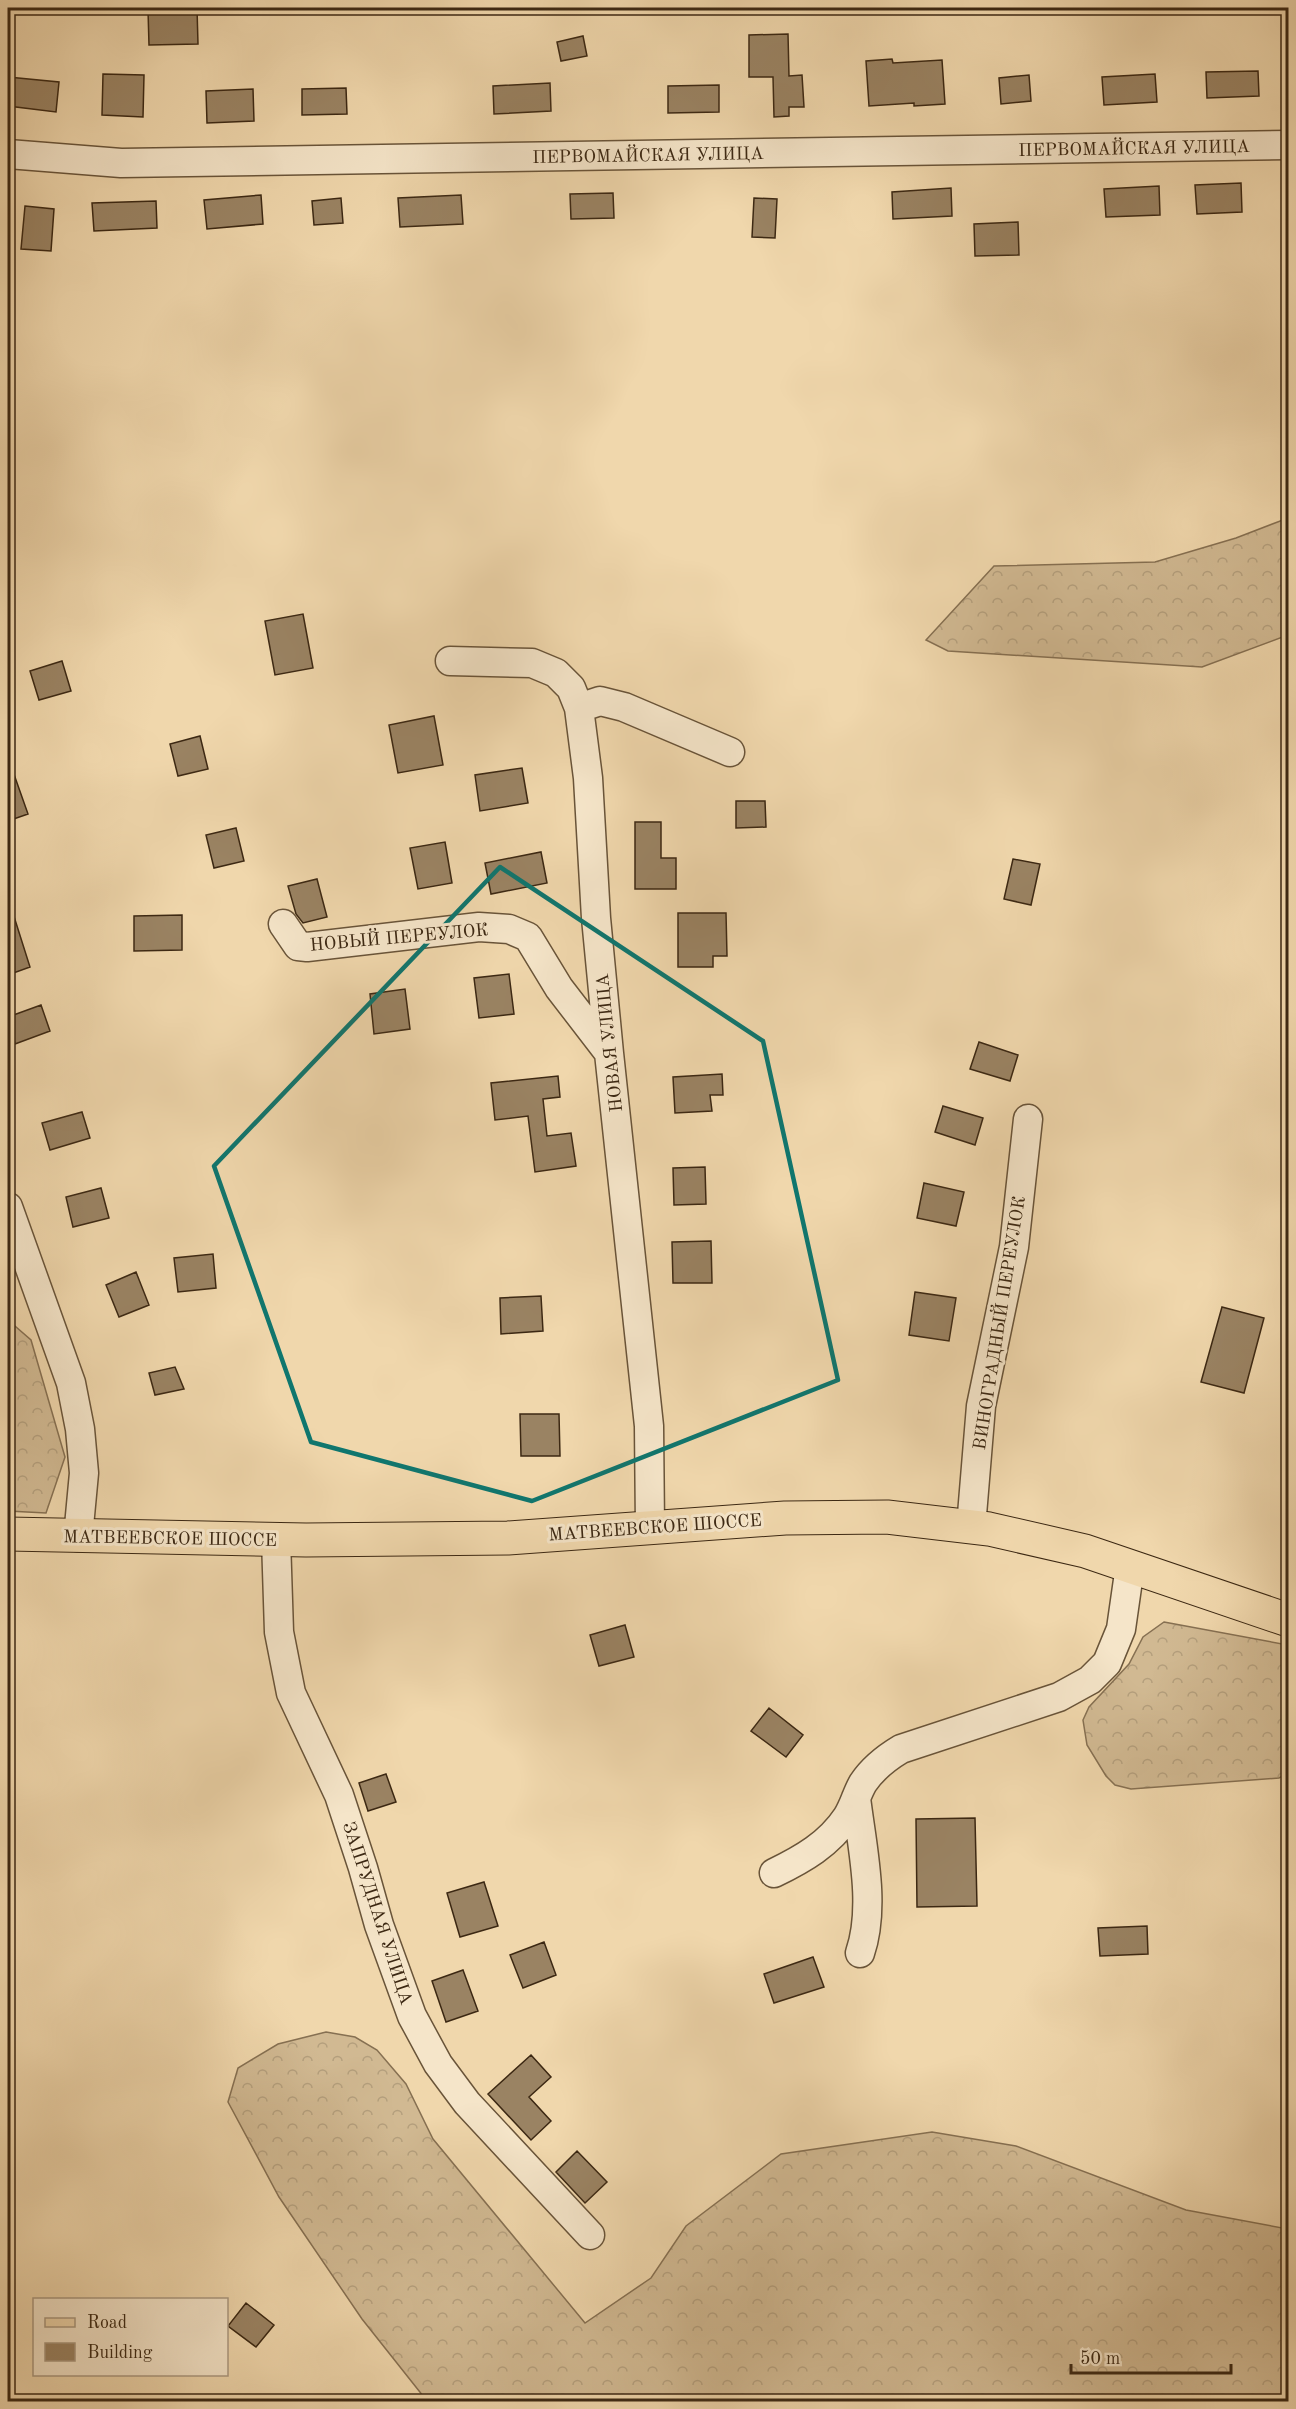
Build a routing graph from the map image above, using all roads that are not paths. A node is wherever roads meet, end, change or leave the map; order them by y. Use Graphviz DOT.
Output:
graph roads {
  1 [pos="1288,145"];
  2 [pos="8,154"];
  3 [pos="450,661"];
  4 [pos="579,708"];
  5 [pos="730,752"];
  6 [pos="283,924"];
  7 [pos="609,1053"];
  8 [pos="1028,1119"];
  9 [pos="8,1207"];
  10 [pos="971,1527"];
  11 [pos="650,1528"];
  12 [pos="8,1534"];
  13 [pos="63,1536"];
  14 [pos="276,1539"];
  15 [pos="1130,1566"];
  16 [pos="1288,1620"];
  17 [pos="856,1798"];
  18 [pos="774,1873"];
  19 [pos="860,1953"];
  20 [pos="590,2235"];
  1 -- 2 [label="street, ПЕРВОМАЙСКАЯ УЛИЦА"];
  3 -- 4 [label="street, НОВАЯ УЛИЦА"];
  4 -- 5 [label="street"];
  4 -- 7 [label="street, НОВАЯ УЛИЦА"];
  6 -- 7 [label="street, НОВЫЙ ПЕРЕУЛОК"];
  7 -- 11 [label="street, НОВАЯ УЛИЦА"];
  8 -- 10 [label="street, ВИНОГРАДНЫЙ ПЕРЕУЛОК"];
  9 -- 13 [label="street"];
  10 -- 11 [label="main road, МАТВЕЕВСКОЕ ШОССЕ"];
  10 -- 15 [label="main road, МАТВЕЕВСКОЕ ШОССЕ"];
  11 -- 14 [label="main road, МАТВЕЕВСКОЕ ШОССЕ"];
  12 -- 13 [label="main road, МАТВЕЕВСКОЕ ШОССЕ"];
  13 -- 14 [label="main road, МАТВЕЕВСКОЕ ШОССЕ"];
  14 -- 20 [label="street, ЗАПРУДНАЯ УЛИЦА"];
  15 -- 16 [label="main road, МАТВЕЕВСКОЕ ШОССЕ"];
  15 -- 17 [label="street"];
  17 -- 18 [label="street"];
  17 -- 19 [label="street"];
}
